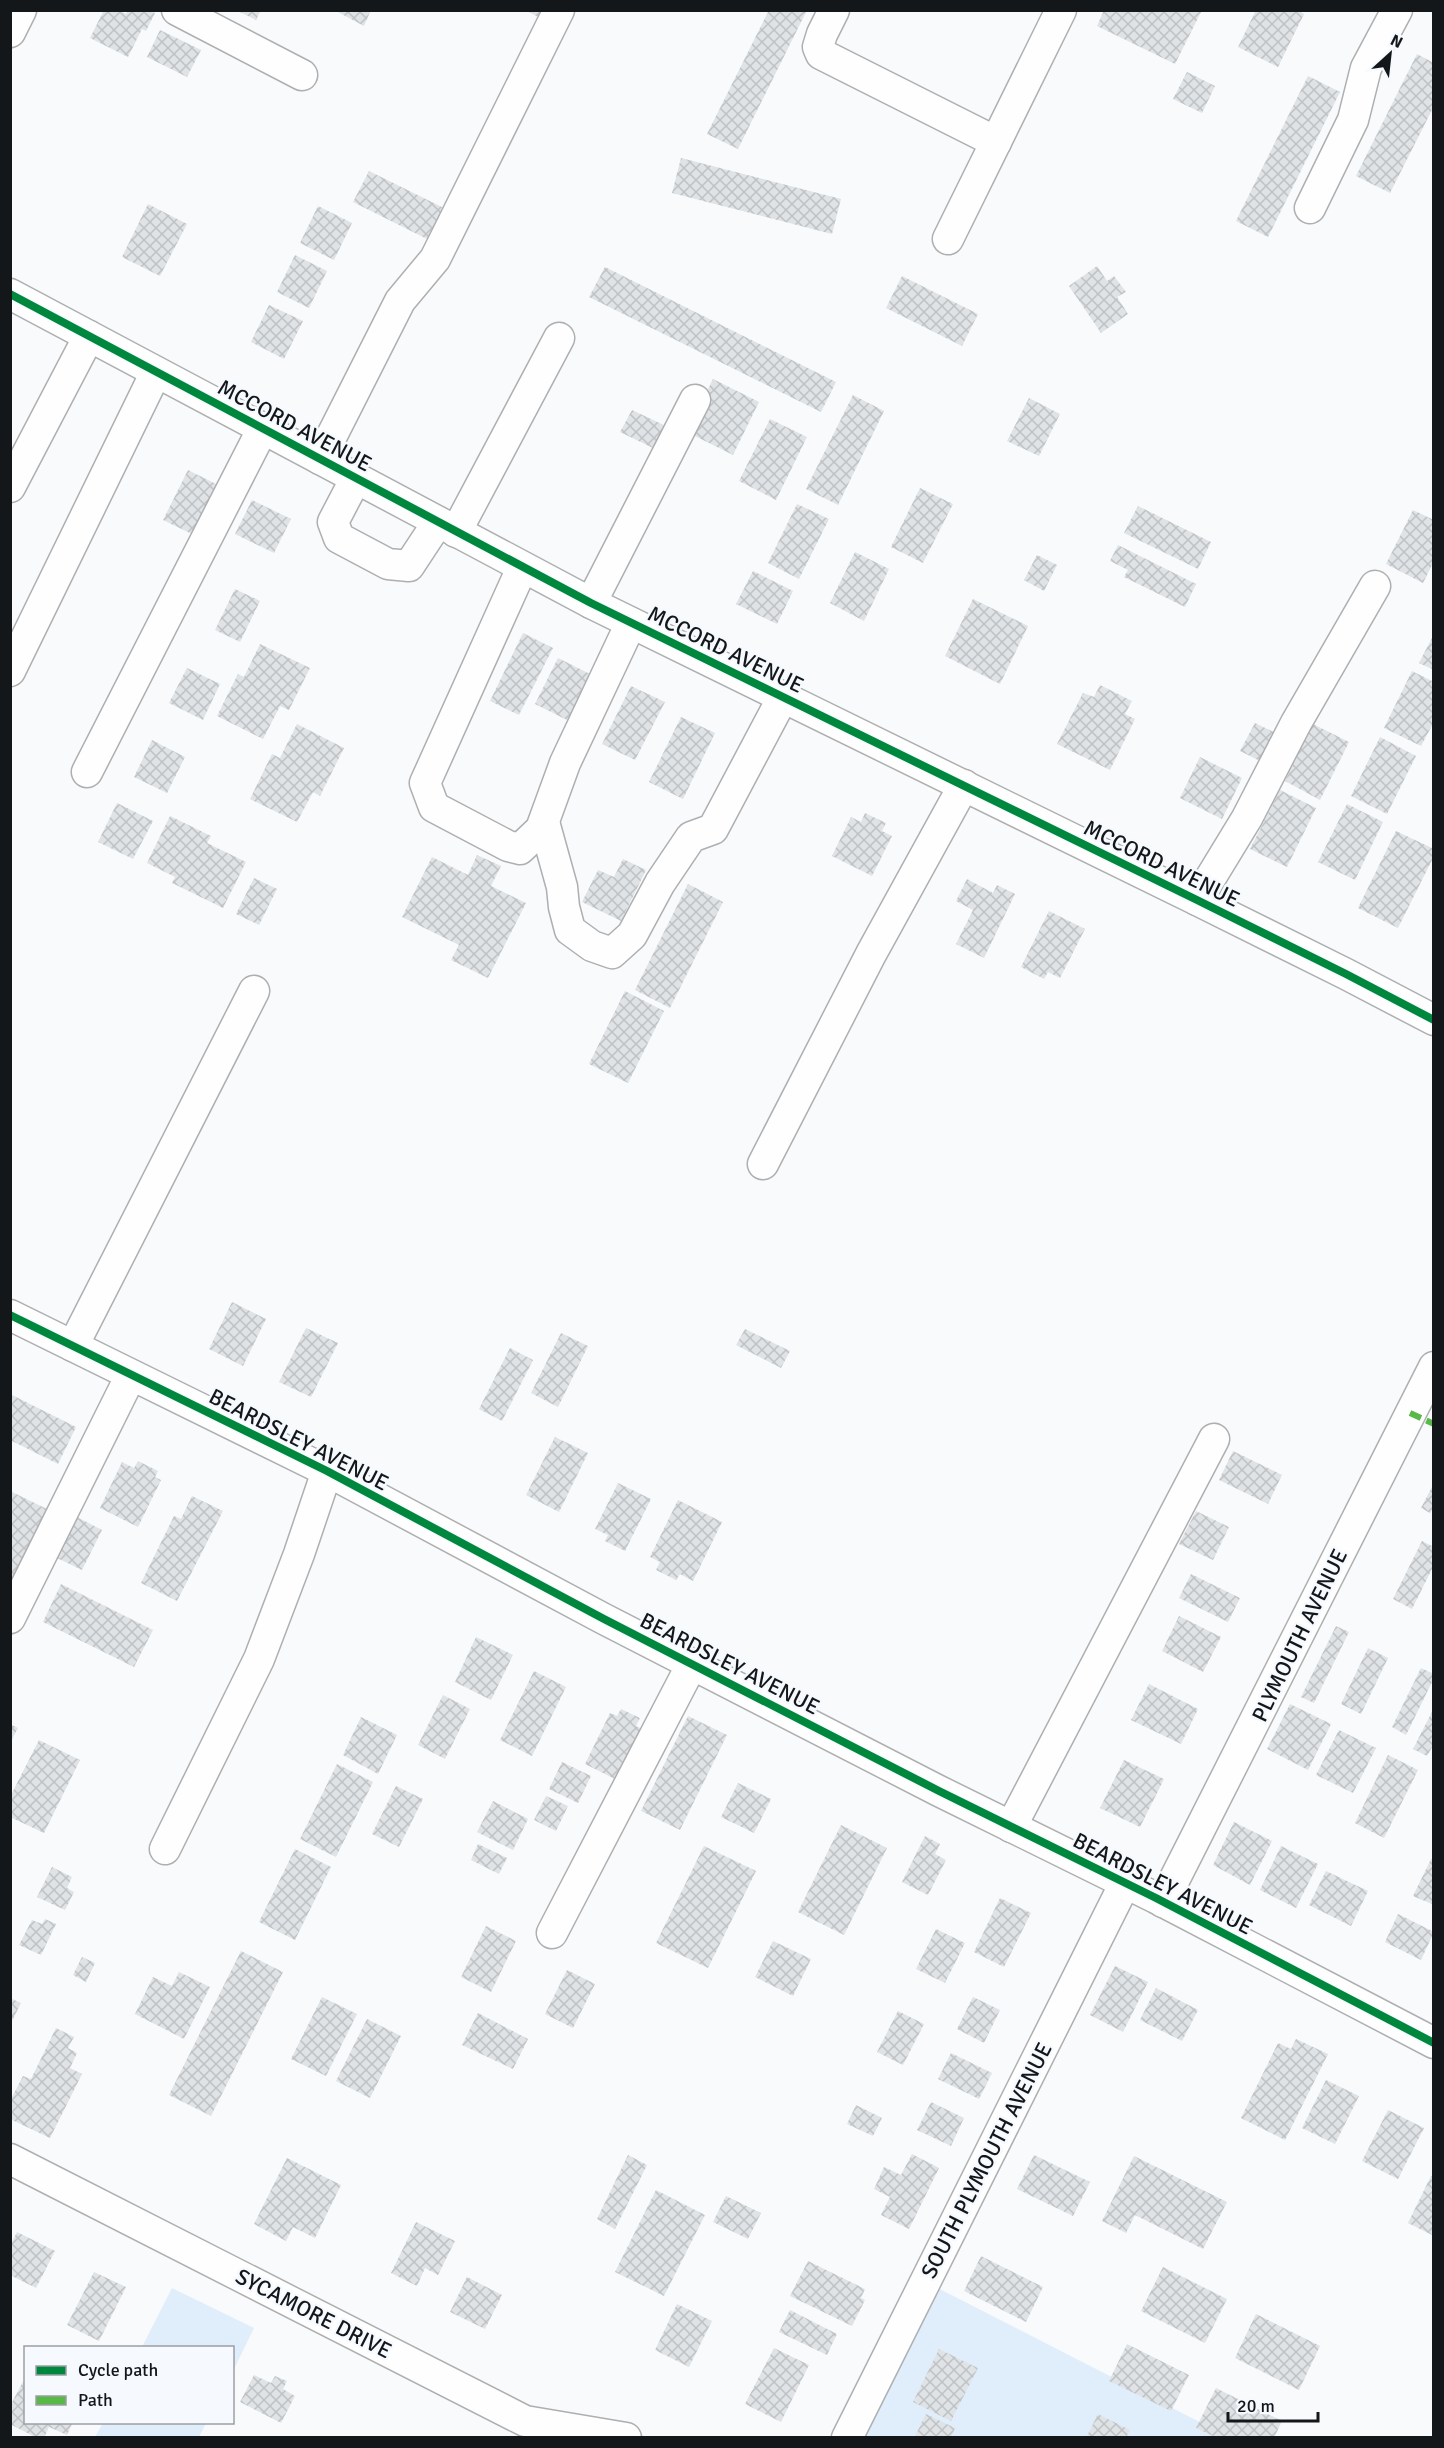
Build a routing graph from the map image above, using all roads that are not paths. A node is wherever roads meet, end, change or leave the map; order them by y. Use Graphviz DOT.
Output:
graph roads {
  1 [pos="21,10"];
  2 [pos="177,10"];
  3 [pos="560,10"];
  4 [pos="834,10"];
  5 [pos="1060,10"];
  6 [pos="1397,10"];
  7 [pos="10,32"];
  8 [pos="302,75"];
  9 [pos="996,142"];
  10 [pos="1310,208"];
  11 [pos="948,239"];
  12 [pos="10,294"];
  13 [pos="89,336"];
  14 [pos="559,338"];
  15 [pos="156,372"];
  16 [pos="694,400"];
  17 [pos="263,428"];
  18 [pos="320,459"];
  19 [pos="356,478"];
  20 [pos="10,487"];
  21 [pos="447,527"];
  22 [pos="522,567"];
  23 [pos="1375,586"];
  24 [pos="591,603"];
  25 [pos="632,623"];
  26 [pos="10,671"];
  27 [pos="783,697"];
  28 [pos="87,772"];
  29 [pos="964,785"];
  30 [pos="544,822"];
  31 [pos="1197,900"];
  32 [pos="254,991"];
  33 [pos="1434,1020"];
  34 [pos="763,1164"];
  35 [pos="10,1315"];
  36 [pos="73,1346"];
  37 [pos="1434,1367"];
  38 [pos="131,1375"];
  39 [pos="1422,1418"];
  40 [pos="1214,1439"];
  41 [pos="327,1471"];
  42 [pos="10,1618"];
  43 [pos="692,1664"];
  44 [pos="1011,1827"];
  45 [pos="165,1849"];
  46 [pos="1125,1883"];
  47 [pos="1163,1902"];
  48 [pos="552,1933"];
  49 [pos="1434,2043"];
  50 [pos="10,2159"];
  51 [pos="626,2438"];
  52 [pos="847,2438"];
  1 -- 7 [label="street"];
  2 -- 8 [label="street"];
  3 -- 18 [label="street"];
  4 -- 9 [label="street"];
  5 -- 9 [label="street"];
  6 -- 10 [label="street"];
  9 -- 11 [label="street"];
  12 -- 13 [label="street, MCCORD AVENUE"];
  13 -- 15 [label="street, MCCORD AVENUE"];
  13 -- 20 [label="street"];
  14 -- 21 [label="street"];
  15 -- 17 [label="street, MCCORD AVENUE"];
  15 -- 26 [label="street"];
  16 -- 24 [label="street"];
  17 -- 18 [label="street, MCCORD AVENUE"];
  17 -- 28 [label="street"];
  18 -- 19 [label="street, MCCORD AVENUE"];
  19 -- 21 [label="street, MCCORD AVENUE"];
  19 -- 21 [label="street"];
  21 -- 22 [label="street, MCCORD AVENUE"];
  22 -- 24 [label="street, MCCORD AVENUE"];
  22 -- 30 [label="street"];
  23 -- 31 [label="street"];
  24 -- 25 [label="street, MCCORD AVENUE"];
  25 -- 27 [label="street, MCCORD AVENUE"];
  25 -- 30 [label="street"];
  27 -- 29 [label="street, MCCORD AVENUE"];
  27 -- 30 [label="street"];
  29 -- 31 [label="street, MCCORD AVENUE"];
  29 -- 34 [label="street"];
  31 -- 33 [label="street, MCCORD AVENUE"];
  32 -- 36 [label="street"];
  35 -- 36 [label="street, BEARDSLEY AVENUE"];
  36 -- 38 [label="street, BEARDSLEY AVENUE"];
  37 -- 39 [label="street, PLYMOUTH AVENUE"];
  38 -- 41 [label="street, BEARDSLEY AVENUE"];
  38 -- 42 [label="street"];
  39 -- 47 [label="street, PLYMOUTH AVENUE"];
  40 -- 44 [label="street"];
  41 -- 43 [label="street, BEARDSLEY AVENUE"];
  41 -- 45 [label="street"];
  43 -- 44 [label="street, BEARDSLEY AVENUE"];
  43 -- 48 [label="street"];
  44 -- 46 [label="street, BEARDSLEY AVENUE"];
  46 -- 47 [label="street, BEARDSLEY AVENUE"];
  46 -- 52 [label="street, SOUTH PLYMOUTH AVENUE"];
  47 -- 49 [label="street, BEARDSLEY AVENUE"];
  50 -- 51 [label="street, SYCAMORE DRIVE"];
}
